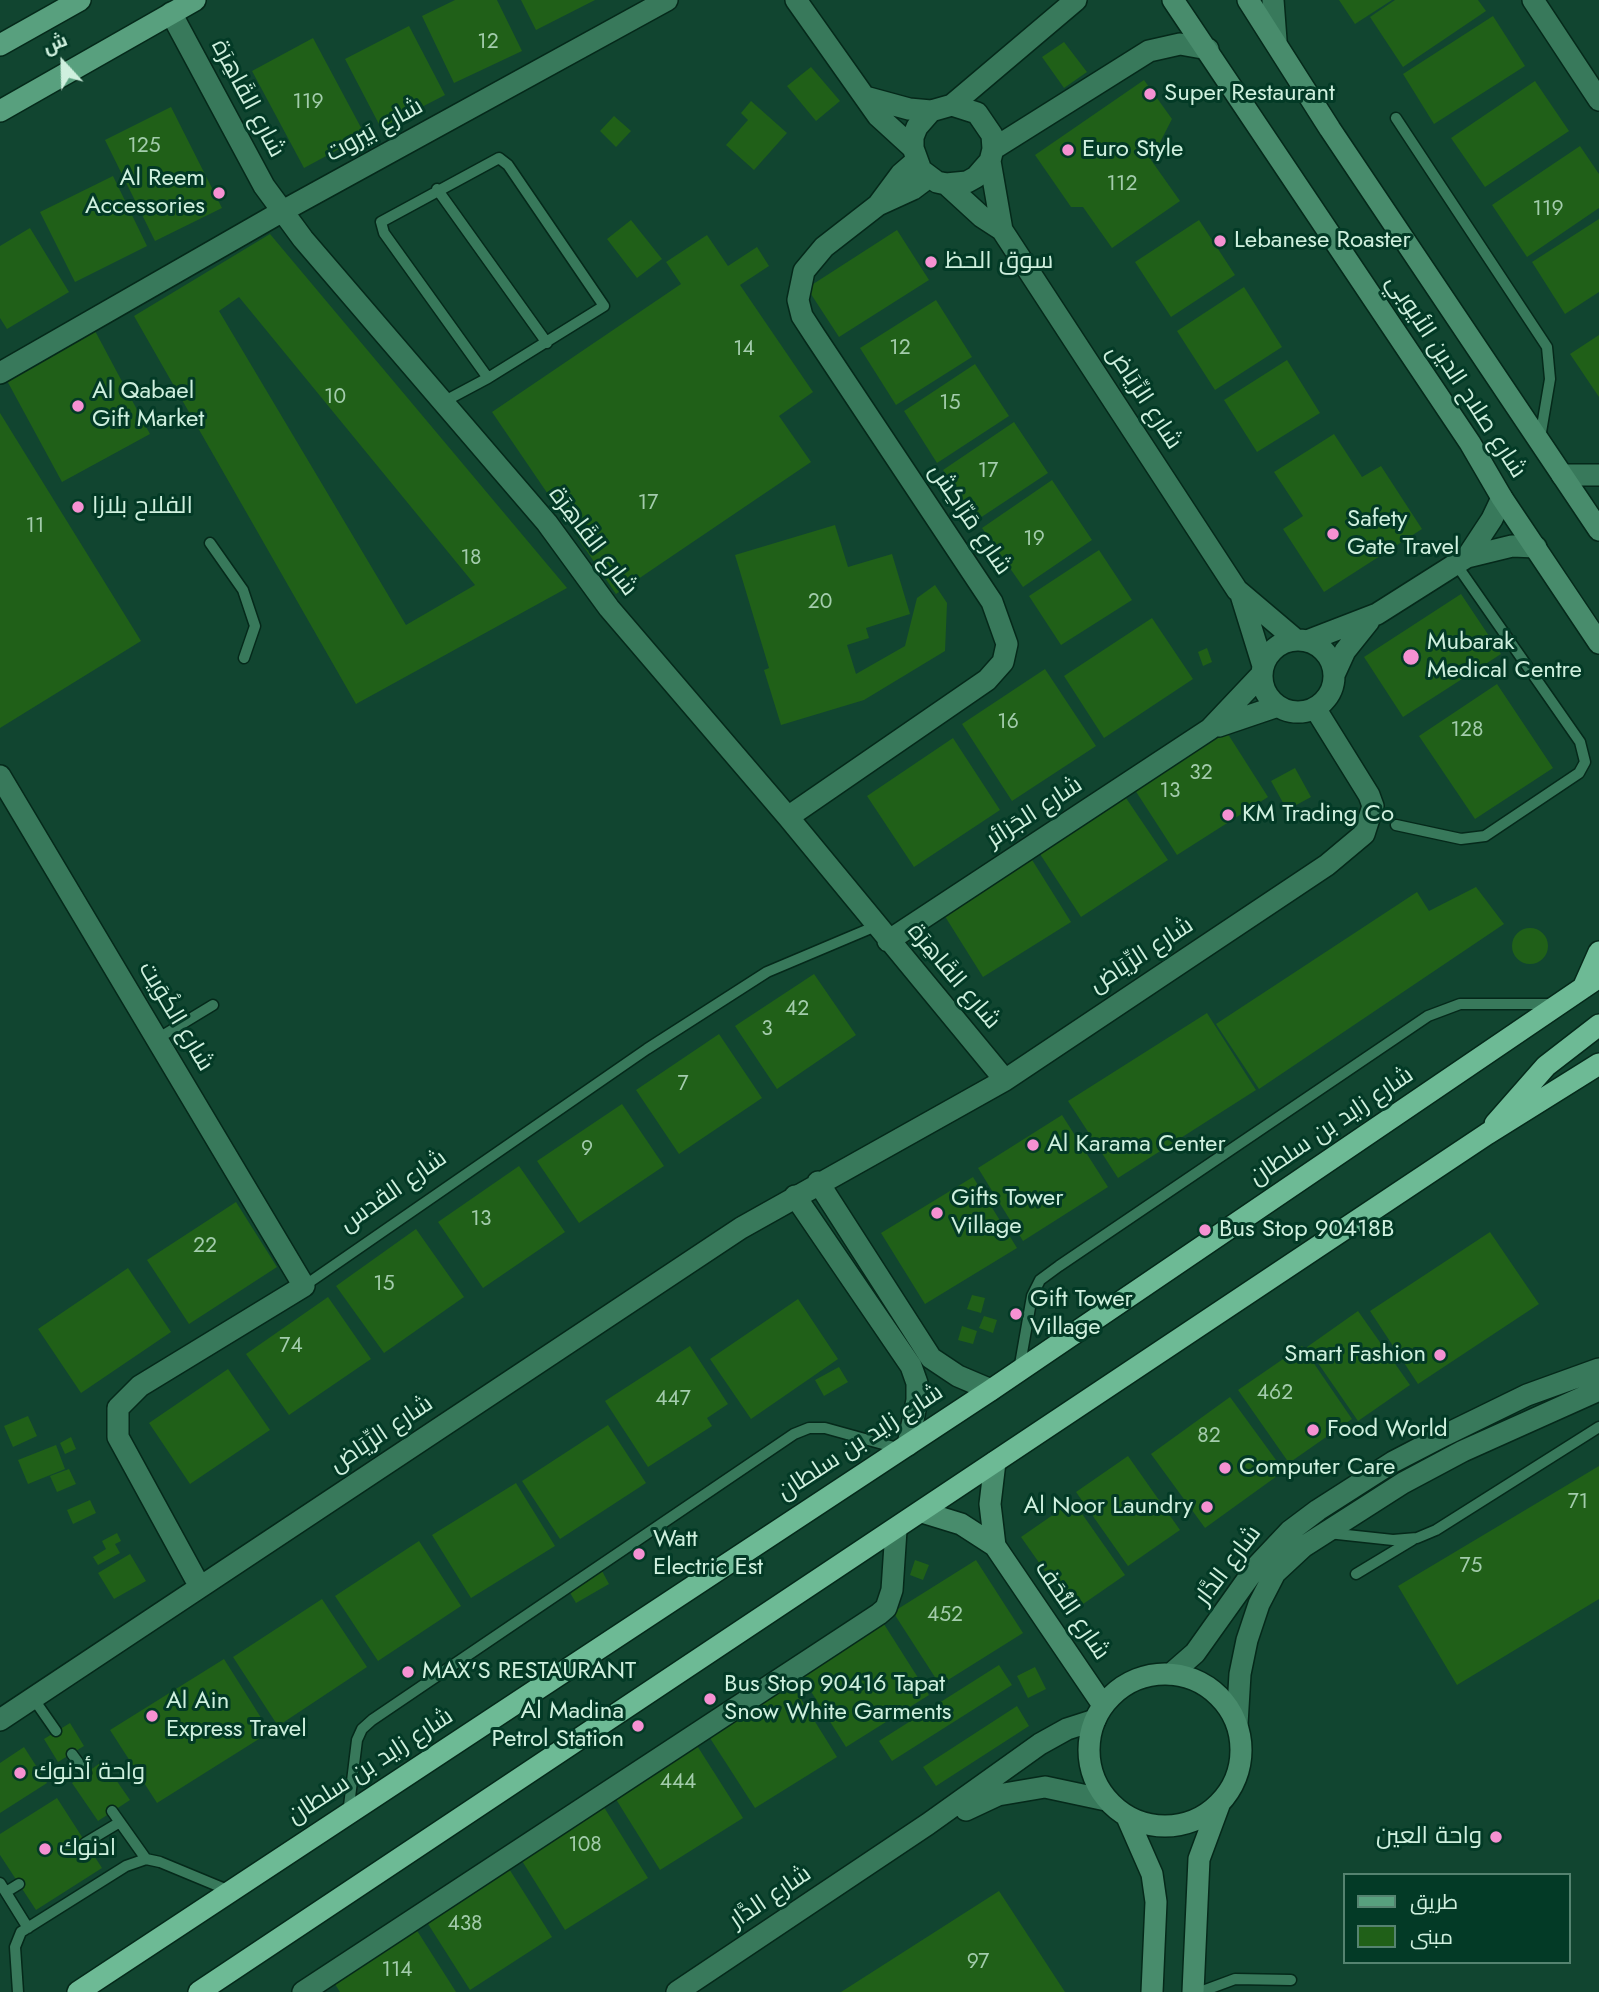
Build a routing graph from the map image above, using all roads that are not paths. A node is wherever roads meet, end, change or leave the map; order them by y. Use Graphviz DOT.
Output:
graph roads {
  1 [pos="80,0"];
  2 [pos="195,0"];
  3 [pos="667,0"];
  4 [pos="796,0"];
  5 [pos="1076,0"];
  6 [pos="1173,0"];
  7 [pos="1248,0"];
  8 [pos="1273,0"];
  9 [pos="1533,0"];
  10 [pos="171,13"];
  11 [pos="1276,40"];
  12 [pos="0,45"];
  13 [pos="1208,49"];
  14 [pos="865,97"];
  15 [pos="1599,100"];
  16 [pos="952,105"];
  17 [pos="0,111"];
  18 [pos="931,111"];
  19 [pos="1396,118"];
  20 [pos="991,155"];
  21 [pos="926,167"];
  22 [pos="437,189"];
  23 [pos="281,212"];
  24 [pos="1002,230"];
  25 [pos="547,342"];
  26 [pos="0,373"];
  27 [pos="488,378"];
  28 [pos="443,402"];
  29 [pos="1540,441"];
  30 [pos="1562,475"];
  31 [pos="1599,475"];
  32 [pos="1502,498"];
  33 [pos="1599,530"];
  34 [pos="210,543"];
  35 [pos="1536,547"];
  36 [pos="1461,561"];
  37 [pos="1241,596"];
  38 [pos="1377,614"];
  39 [pos="1302,641"];
  40 [pos="1599,643"];
  41 [pos="244,657"];
  42 [pos="1262,670"];
  43 [pos="1334,675"];
  44 [pos="1278,706"];
  45 [pos="1315,708"];
  46 [pos="1210,729"];
  47 [pos="0,776"];
  48 [pos="788,817"];
  49 [pos="1396,825"];
  50 [pos="882,933"];
  51 [pos="1599,953"];
  52 [pos="1591,982"];
  53 [pos="1560,1004"];
  54 [pos="213,1005"];
  55 [pos="1599,1024"];
  56 [pos="157,1039"];
  57 [pos="1599,1064"];
  58 [pos="1005,1080"];
  59 [pos="1487,1134"];
  60 [pos="818,1182"];
  61 [pos="795,1195"];
  62 [pos="304,1286"];
  63 [pos="1599,1369"];
  64 [pos="1019,1371"];
  65 [pos="991,1390"];
  66 [pos="1599,1390"];
  67 [pos="1599,1427"];
  68 [pos="904,1447"];
  69 [pos="995,1462"];
  70 [pos="922,1512"];
  71 [pos="896,1530"];
  72 [pos="1325,1533"];
  73 [pos="1417,1538"];
  74 [pos="995,1546"];
  75 [pos="1356,1574"];
  76 [pos="200,1587"];
  77 [pos="1171,1674"];
  78 [pos="33,1698"];
  79 [pos="1099,1713"];
  80 [pos="0,1720"];
  81 [pos="1237,1724"];
  82 [pos="56,1731"];
  83 [pos="72,1754"];
  84 [pos="86,1773"];
  85 [pos="1107,1800"];
  86 [pos="1219,1804"];
  87 [pos="112,1811"];
  88 [pos="348,1814"];
  89 [pos="1127,1817"];
  90 [pos="120,1822"];
  91 [pos="928,1824"];
  92 [pos="85,1843"];
  93 [pos="146,1859"];
  94 [pos="19,1884"];
  95 [pos="3,1887"];
  96 [pos="230,1891"];
  97 [pos="28,1928"];
  98 [pos="233,1969"];
  99 [pos="1291,1980"];
  100 [pos="18,1992"];
  101 [pos="78,1992"];
  102 [pos="199,1992"];
  103 [pos="228,1992"];
  104 [pos="303,1992"];
  105 [pos="677,1992"];
  106 [pos="1152,1992"];
  107 [pos="1193,1992"];
  108 [pos="1200,1992"];
  1 -- 12 [label="main road"];
  2 -- 10 [label="main road"];
  3 -- 23 [label="street, شارع بَيروت"];
  4 -- 14 [label="street, شارع الرِّيَاض"];
  5 -- 16 [label="street"];
  6 -- 13 [label="street, شارع صلاح الدين الأيوبي"];
  7 -- 11 [label="street, شارع صلاح الدين الأيوبي"];
  8 -- 11 [label="street"];
  9 -- 15 [label="street"];
  10 -- 17 [label="main road"];
  10 -- 23 [label="street, شارع القَاهِرَة"];
  11 -- 29 [label="street, شارع صلاح الدين الأيوبي"];
  13 -- 20 [label="street"];
  13 -- 32 [label="street, شارع صلاح الدين الأيوبي"];
  14 -- 18 [label="street"];
  14 -- 21 [label="street, شارع الرِّيَاض"];
  16 -- 18 [label="street"];
  16 -- 20 [label="street"];
  18 -- 21 [label="street"];
  19 -- 29 [label="lane"];
  20 -- 21 [label="street"];
  20 -- 24 [label="street, شارع الرِّيَاض"];
  21 -- 24 [label="street, شارع الرِّيَاض"];
  21 -- 48 [label="street, شارع مَرّاكِش"];
  22 -- 25 [label="lane"];
  22 -- 25 [label="lane"];
  22 -- 27 [label="lane"];
  23 -- 26 [label="street, شارع بَيروت"];
  23 -- 28 [label="street, شارع القَاهِرَة"];
  24 -- 37 [label="street, شارع الرِّيَاض"];
  25 -- 27 [label="lane"];
  27 -- 28 [label="lane"];
  28 -- 48 [label="street, شارع القَاهِرَة"];
  29 -- 30 [label="street, شارع صلاح الدين الأيوبي"];
  30 -- 31 [label="street"];
  30 -- 33 [label="street, شارع صلاح الدين الأيوبي"];
  32 -- 35 [label="street, شارع صلاح الدين الأيوبي"];
  32 -- 36 [label="street"];
  34 -- 41 [label="lane"];
  35 -- 36 [label="street"];
  35 -- 40 [label="street, شارع صلاح الدين الأيوبي"];
  36 -- 38 [label="street"];
  36 -- 49 [label="lane"];
  37 -- 39 [label="street, شارع الرِّيَاض"];
  37 -- 42 [label="street, شارع الرِّيَاض"];
  38 -- 39 [label="street"];
  38 -- 43 [label="street"];
  39 -- 42 [label="street"];
  39 -- 43 [label="street"];
  42 -- 44 [label="street"];
  42 -- 46 [label="street, شارع الجَزائر"];
  43 -- 45 [label="street"];
  44 -- 45 [label="street"];
  44 -- 46 [label="street, شارع الجَزائر"];
  45 -- 58 [label="street, شارع الرِّيَاض"];
  46 -- 50 [label="street, شارع الجَزائر"];
  47 -- 56 [label="street, شارع الكُوَيت"];
  48 -- 50 [label="street, شارع القَاهِرَة"];
  50 -- 58 [label="street, شارع القَاهِرَة"];
  50 -- 62 [label="lane, شارع القدس"];
  51 -- 52 [label="highway"];
  52 -- 53 [label="highway, شارع زايد بن سلطان"];
  53 -- 64 [label="highway, شارع زايد بن سلطان"];
  53 -- 64 [label="lane"];
  54 -- 56 [label="lane"];
  55 -- 59 [label="highway"];
  56 -- 62 [label="street, شارع الكُوَيت"];
  57 -- 59 [label="highway"];
  58 -- 60 [label="street, شارع الرِّيَاض"];
  59 -- 69 [label="highway"];
  60 -- 61 [label="street, شارع الرِّيَاض"];
  60 -- 65 [label="street"];
  61 -- 68 [label="street"];
  61 -- 76 [label="street, شارع الرِّيَاض"];
  62 -- 76 [label="street, شارع القدس"];
  63 -- 77 [label="street, شارع الدَّار"];
  64 -- 65 [label="highway, شارع زايد بن سلطان"];
  65 -- 68 [label="highway, شارع زايد بن سلطان"];
  66 -- 72 [label="street, شارع الدَّار"];
  67 -- 73 [label="lane"];
  68 -- 88 [label="highway, شارع زايد بن سلطان"];
  68 -- 88 [label="lane"];
  69 -- 70 [label="highway"];
  69 -- 74 [label="street, شارع التُّحَف"];
  70 -- 71 [label="highway"];
  70 -- 74 [label="street, شارع التُّحَف"];
  71 -- 98 [label="highway"];
  71 -- 104 [label="street"];
  72 -- 73 [label="lane"];
  72 -- 81 [label="street, شارع الدَّار"];
  73 -- 75 [label="lane"];
  74 -- 79 [label="street, شارع التُّحَف"];
  76 -- 78 [label="street, شارع الرِّيَاض"];
  77 -- 79 [label="street"];
  77 -- 81 [label="street"];
  78 -- 80 [label="street, شارع الرِّيَاض"];
  78 -- 82 [label="lane"];
  79 -- 85 [label="street"];
  79 -- 91 [label="street, شارع الدَّار"];
  81 -- 86 [label="street"];
  83 -- 84 [label="lane"];
  85 -- 89 [label="street"];
  85 -- 91 [label="street, شارع الدَّار"];
  86 -- 89 [label="street"];
  86 -- 107 [label="street"];
  87 -- 90 [label="lane"];
  88 -- 96 [label="highway, شارع زايد بن سلطان"];
  89 -- 106 [label="street"];
  90 -- 92 [label="lane"];
  90 -- 93 [label="lane"];
  91 -- 105 [label="street, شارع الدَّار"];
  93 -- 96 [label="lane"];
  93 -- 97 [label="lane"];
  94 -- 95 [label="lane"];
  95 -- 97 [label="lane"];
  96 -- 101 [label="highway, شارع زايد بن سلطان"];
  97 -- 100 [label="lane"];
  98 -- 102 [label="highway"];
  98 -- 103 [label="highway"];
  99 -- 108 [label="lane"];
}
